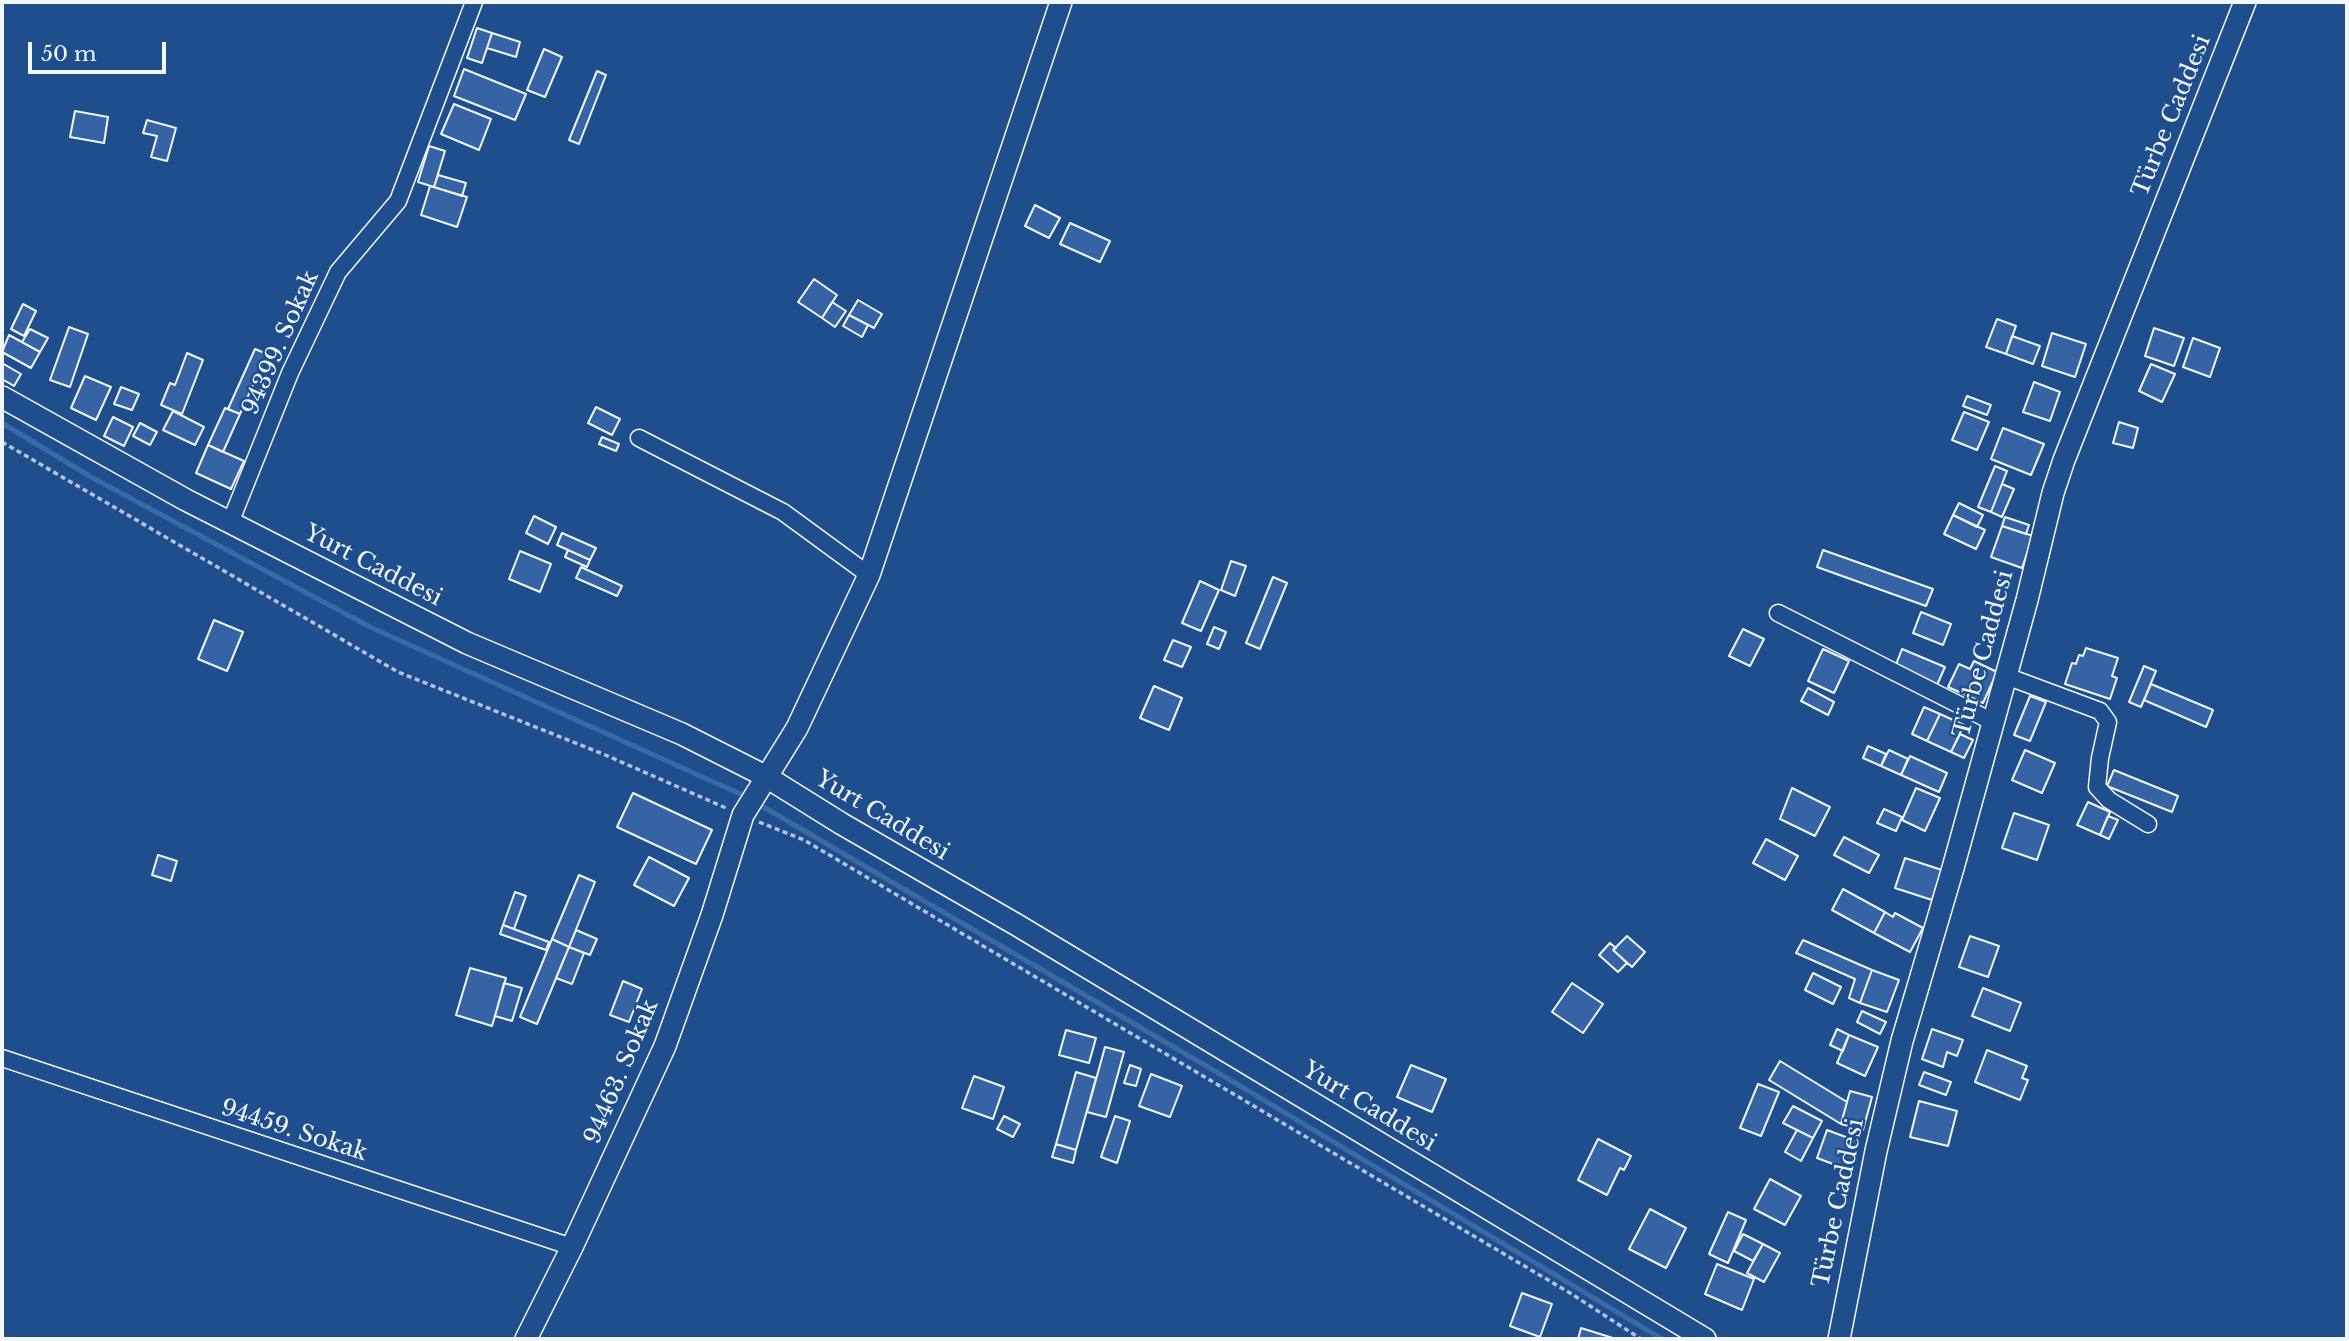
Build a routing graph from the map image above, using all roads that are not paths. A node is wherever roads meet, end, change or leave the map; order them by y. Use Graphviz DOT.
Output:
graph roads {
  1 [pos="474,2"];
  2 [pos="1061,2"];
  3 [pos="2245,2"];
  4 [pos="2,397"];
  5 [pos="639,438"];
  6 [pos="230,523"];
  7 [pos="869,575"];
  8 [pos="1778,613"];
  9 [pos="2006,676"];
  10 [pos="1993,722"];
  11 [pos="765,776"];
  12 [pos="2148,824"];
  13 [pos="2,1058"];
  14 [pos="572,1247"];
  15 [pos="526,1339"];
  16 [pos="1705,1339"];
  17 [pos="1839,1339"];
  1 -- 6 [label="street, 94399. Sokak"];
  2 -- 7 [label="street, 94463. Sokak"];
  3 -- 9 [label="street, Türbe Caddesi"];
  4 -- 6 [label="street, Yurt Caddesi"];
  5 -- 7 [label="street"];
  6 -- 11 [label="street, Yurt Caddesi"];
  7 -- 11 [label="street, 94463. Sokak"];
  8 -- 10 [label="street"];
  9 -- 10 [label="street, Türbe Caddesi"];
  9 -- 12 [label="street"];
  10 -- 17 [label="street, Türbe Caddesi"];
  11 -- 14 [label="street, 94463. Sokak"];
  11 -- 16 [label="street, Yurt Caddesi"];
  13 -- 14 [label="street, 94459. Sokak"];
  14 -- 15 [label="street, 94463. Sokak"];
}
